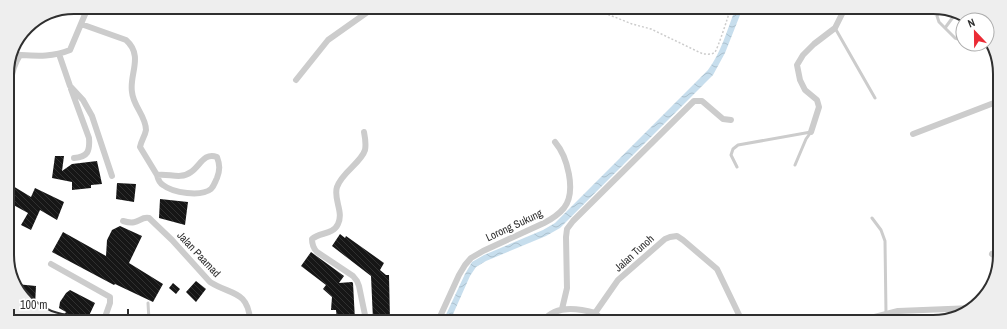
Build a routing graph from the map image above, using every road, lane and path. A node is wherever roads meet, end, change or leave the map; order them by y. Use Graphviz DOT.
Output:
graph roads {
  1 [pos="85,14"];
  2 [pos="365,14"];
  3 [pos="607,14"];
  4 [pos="729,14"];
  5 [pos="842,14"];
  6 [pos="938,15"];
  7 [pos="953,18"];
  8 [pos="81,24"];
  9 [pos="836,28"];
  10 [pos="945,28"];
  11 [pos="955,38"];
  12 [pos="18,53"];
  13 [pos="59,54"];
  14 [pos="296,80"];
  15 [pos="70,86"];
  16 [pos="875,98"];
  17 [pos="993,103"];
  18 [pos="731,120"];
  19 [pos="364,132"];
  20 [pos="811,132"];
  21 [pos="913,134"];
  22 [pos="555,142"];
  23 [pos="74,158"];
  24 [pos="795,165"];
  25 [pos="737,167"];
  26 [pos="157,175"];
  27 [pos="112,176"];
  28 [pos="872,218"];
  29 [pos="123,220"];
  30 [pos="51,264"];
  31 [pos="148,303"];
  32 [pos="562,309"];
  33 [pos="959,309"];
  34 [pos="595,313"];
  35 [pos="886,313"];
  36 [pos="106,315"];
  37 [pos="149,315"];
  38 [pos="250,315"];
  39 [pos="365,315"];
  40 [pos="441,315"];
  41 [pos="549,315"];
  42 [pos="597,315"];
  43 [pos="739,315"];
  44 [pos="879,315"];
  1 -- 8 [label="street"];
  2 -- 14 [label="street"];
  3 -- 4 [label="path"];
  5 -- 9 [label="street"];
  6 -- 10 [label="lane"];
  7 -- 10 [label="lane"];
  8 -- 13 [label="street"];
  8 -- 26 [label="street"];
  9 -- 16 [label="lane"];
  9 -- 20 [label="street"];
  10 -- 11 [label="lane"];
  12 -- 13 [label="street"];
  13 -- 15 [label="street"];
  15 -- 23 [label="street"];
  15 -- 27 [label="street"];
  17 -- 21 [label="street"];
  18 -- 32 [label="street"];
  19 -- 39 [label="street"];
  20 -- 24 [label="lane"];
  20 -- 25 [label="lane"];
  22 -- 40 [label="street, Lorong Sukung"];
  26 -- 26 [label="street"];
  28 -- 35 [label="lane"];
  29 -- 38 [label="street, Jalan Paamad"];
  30 -- 36 [label="street"];
  31 -- 37 [label="lane"];
  32 -- 34 [label="street"];
  32 -- 41 [label="street"];
  33 -- 35 [label="street"];
  34 -- 42 [label="street"];
  34 -- 43 [label="street, Jalan Tunoh"];
  35 -- 44 [label="street"];
}
